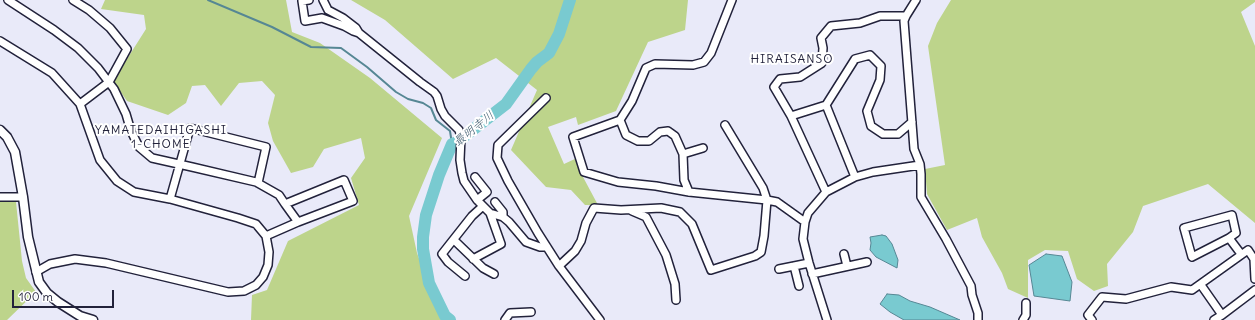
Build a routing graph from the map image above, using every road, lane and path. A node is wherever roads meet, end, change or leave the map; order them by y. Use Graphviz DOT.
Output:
graph roads {
  1 [pos="8,0"];
  2 [pos="73,0"];
  3 [pos="309,0"];
  4 [pos="323,0"];
  5 [pos="916,0"];
  6 [pos="730,1"];
  7 [pos="906,16"];
  8 [pos="359,33"];
  9 [pos="0,41"];
  10 [pos="109,82"];
  11 [pos="546,98"];
  12 [pos="80,104"];
  13 [pos="826,105"];
  14 [pos="791,116"];
  15 [pos="620,120"];
  16 [pos="912,122"];
  17 [pos="725,125"];
  18 [pos="0,130"];
  19 [pos="703,148"];
  20 [pos="683,154"];
  21 [pos="180,164"];
  22 [pos="920,165"];
  23 [pos="855,176"];
  24 [pos="475,177"];
  25 [pos="258,183"];
  26 [pos="689,192"];
  27 [pos="826,192"];
  28 [pos="0,197"];
  29 [pos="23,197"];
  30 [pos="170,199"];
  31 [pos="477,200"];
  32 [pos="767,200"];
  33 [pos="495,202"];
  34 [pos="285,204"];
  35 [pos="483,206"];
  36 [pos="628,210"];
  37 [pos="490,213"];
  38 [pos="503,217"];
  39 [pos="298,222"];
  40 [pos="805,222"];
  41 [pos="266,236"];
  42 [pos="1230,238"];
  43 [pos="454,240"];
  44 [pos="547,248"];
  45 [pos="844,254"];
  46 [pos="1241,254"];
  47 [pos="473,259"];
  48 [pos="866,262"];
  49 [pos="809,263"];
  50 [pos="559,266"];
  51 [pos="794,266"];
  52 [pos="847,266"];
  53 [pos="779,269"];
  54 [pos="36,272"];
  55 [pos="494,274"];
  56 [pos="812,274"];
  57 [pos="465,276"];
  58 [pos="1255,279"];
  59 [pos="1201,285"];
  60 [pos="799,286"];
  61 [pos="1255,290"];
  62 [pos="676,300"];
  63 [pos="1026,303"];
  64 [pos="531,312"];
  65 [pos="1222,315"];
  66 [pos="93,320"];
  67 [pos="505,320"];
  68 [pos="600,320"];
  69 [pos="827,320"];
  70 [pos="978,320"];
  71 [pos="1023,320"];
  72 [pos="1092,320"];
  73 [pos="1214,320"];
  1 -- 10 [label="street"];
  2 -- 10 [label="street"];
  3 -- 8 [label="street"];
  4 -- 8 [label="street"];
  5 -- 7 [label="street"];
  6 -- 15 [label="street"];
  7 -- 14 [label="street"];
  7 -- 16 [label="street"];
  8 -- 31 [label="street"];
  9 -- 12 [label="street"];
  10 -- 12 [label="street"];
  10 -- 21 [label="street"];
  11 -- 44 [label="street"];
  12 -- 30 [label="street"];
  13 -- 14 [label="street"];
  13 -- 16 [label="street"];
  13 -- 23 [label="street"];
  14 -- 27 [label="street"];
  15 -- 20 [label="street"];
  15 -- 26 [label="street"];
  16 -- 22 [label="street"];
  17 -- 32 [label="street"];
  18 -- 29 [label="street"];
  19 -- 20 [label="street"];
  20 -- 26 [label="street"];
  21 -- 25 [label="street"];
  21 -- 25 [label="street"];
  21 -- 30 [label="street"];
  22 -- 23 [label="street"];
  22 -- 70 [label="street"];
  23 -- 27 [label="street"];
  24 -- 31 [label="street"];
  25 -- 34 [label="street"];
  26 -- 32 [label="street"];
  27 -- 40 [label="street"];
  28 -- 29 [label="street"];
  29 -- 54 [label="street"];
  30 -- 41 [label="street"];
  31 -- 35 [label="street"];
  32 -- 36 [label="street"];
  32 -- 40 [label="street"];
  33 -- 38 [label="street"];
  34 -- 39 [label="street"];
  34 -- 39 [label="street"];
  35 -- 37 [label="street"];
  35 -- 43 [label="street"];
  36 -- 50 [label="street"];
  36 -- 62 [label="street"];
  37 -- 38 [label="street"];
  37 -- 47 [label="street"];
  38 -- 44 [label="street"];
  39 -- 41 [label="street"];
  40 -- 49 [label="street"];
  41 -- 54 [label="street"];
  42 -- 42 [label="street"];
  42 -- 46 [label="street"];
  43 -- 47 [label="street"];
  43 -- 57 [label="street"];
  44 -- 50 [label="street"];
  45 -- 52 [label="street"];
  46 -- 58 [label="street"];
  46 -- 59 [label="street"];
  47 -- 55 [label="street"];
  48 -- 52 [label="street"];
  49 -- 51 [label="street"];
  49 -- 56 [label="street"];
  50 -- 68 [label="street"];
  51 -- 53 [label="street"];
  51 -- 60 [label="street"];
  52 -- 56 [label="street"];
  54 -- 66 [label="street"];
  56 -- 69 [label="street"];
  59 -- 65 [label="street"];
  59 -- 72 [label="street"];
  61 -- 65 [label="street"];
  63 -- 71 [label="street"];
  64 -- 67 [label="street"];
  65 -- 73 [label="street"];
}
